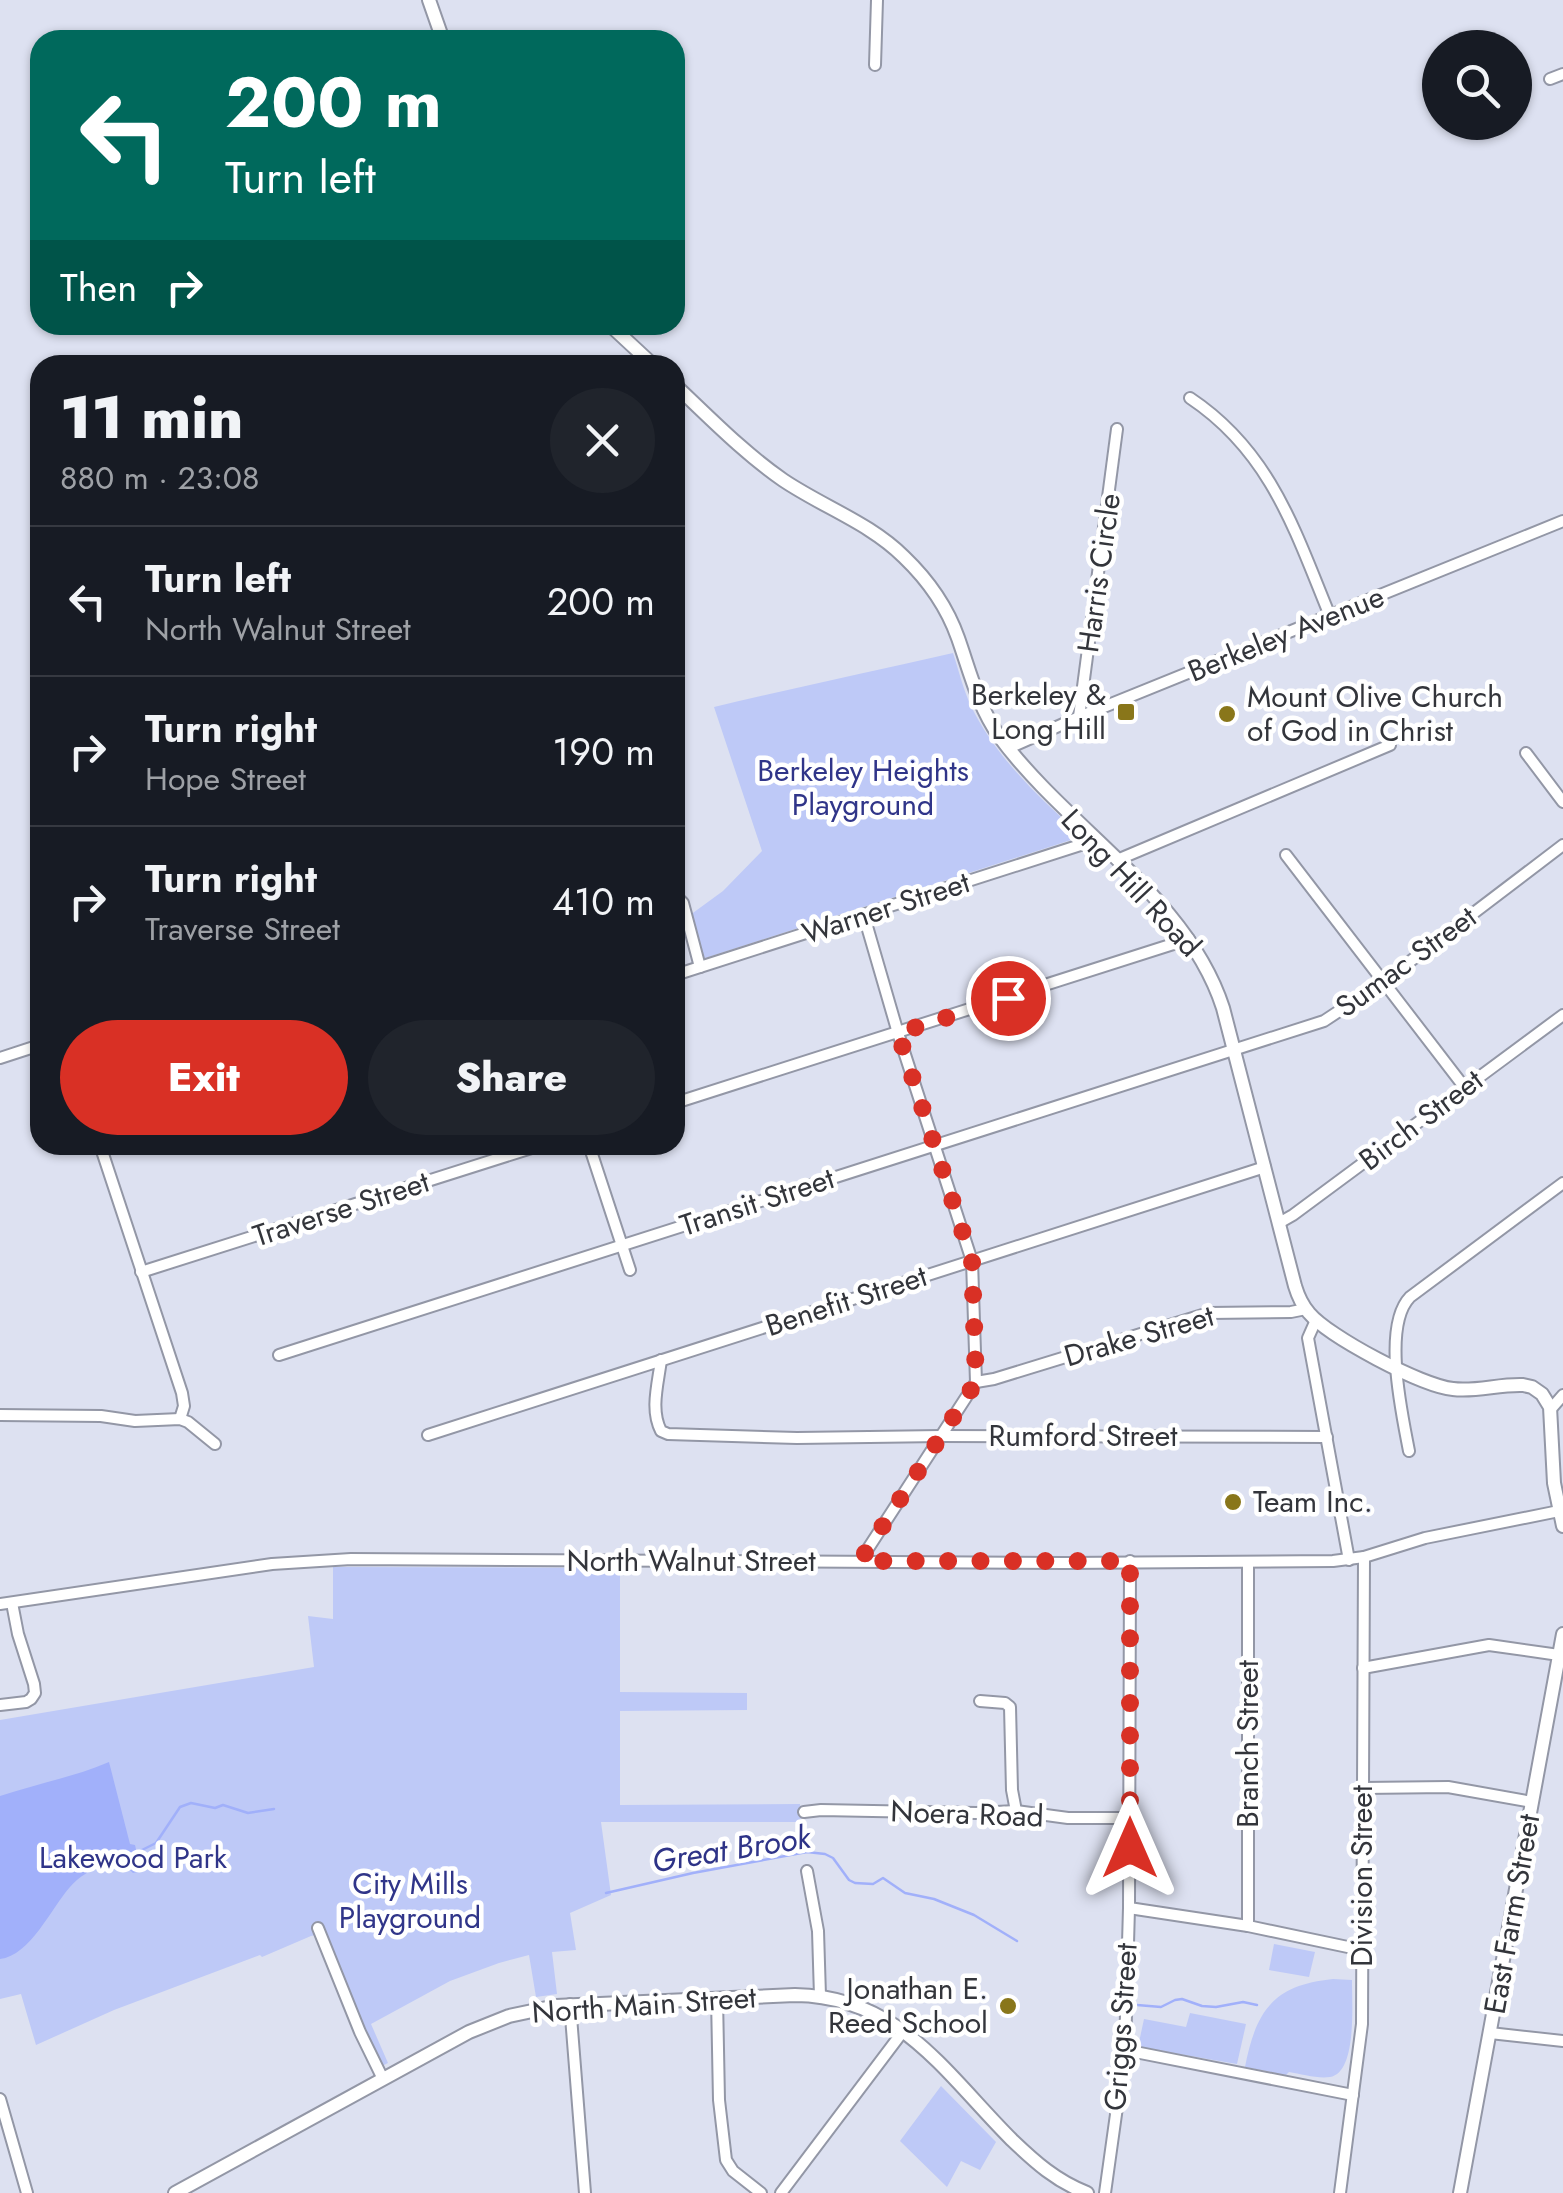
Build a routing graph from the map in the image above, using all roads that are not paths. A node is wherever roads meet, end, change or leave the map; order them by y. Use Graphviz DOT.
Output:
graph roads {
  1 [pos="429,0"];
  2 [pos="877,0"];
  3 [pos="440,30"];
  4 [pos="875,65"];
  5 [pos="1563,74"];
  6 [pos="1550,80"];
  7 [pos="621,335"];
  8 [pos="642,355"];
  9 [pos="685,394"];
  10 [pos="1190,398"];
  11 [pos="1117,429"];
  12 [pos="1563,522"];
  13 [pos="1330,616"];
  14 [pos="1080,717"];
  15 [pos="1390,745"];
  16 [pos="1009,748"];
  17 [pos="1526,753"];
  18 [pos="1563,802"];
  19 [pos="1096,840"];
  20 [pos="1563,845"];
  21 [pos="1286,854"];
  22 [pos="1117,860"];
  23 [pos="685,911"];
  24 [pos="864,916"];
  25 [pos="1189,939"];
  26 [pos="700,967"];
  27 [pos="685,972"];
  28 [pos="1383,982"];
  29 [pos="1563,1015"];
  30 [pos="898,1033"];
  31 [pos="30,1048"];
  32 [pos="1235,1050"];
  33 [pos="0,1058"];
  34 [pos="1464,1088"];
  35 [pos="685,1100"];
  36 [pos="936,1145"];
  37 [pos="103,1155"];
  38 [pos="510,1155"];
  39 [pos="592,1155"];
  40 [pos="1264,1167"];
  41 [pos="1563,1184"];
  42 [pos="1279,1223"];
  43 [pos="622,1245"];
  44 [pos="972,1261"];
  45 [pos="630,1270"];
  46 [pos="141,1272"];
  47 [pos="1306,1309"];
  48 [pos="1316,1320"];
  49 [pos="279,1356"];
  50 [pos="661,1360"];
  51 [pos="1396,1368"];
  52 [pos="976,1382"];
  53 [pos="1563,1395"];
  54 [pos="1550,1410"];
  55 [pos="0,1415"];
  56 [pos="180,1419"];
  57 [pos="428,1436"];
  58 [pos="940,1436"];
  59 [pos="1327,1437"];
  60 [pos="215,1444"];
  61 [pos="1408,1452"];
  62 [pos="1559,1510"];
  63 [pos="1563,1526"];
  64 [pos="1364,1557"];
  65 [pos="1349,1560"];
  66 [pos="860,1561"];
  67 [pos="1130,1561"];
  68 [pos="1248,1562"];
  69 [pos="6,1604"];
  70 [pos="1563,1634"];
  71 [pos="1559,1655"];
  72 [pos="1363,1668"];
  73 [pos="980,1701"];
  74 [pos="0,1705"];
  75 [pos="1363,1788"];
  76 [pos="1532,1802"];
  77 [pos="804,1812"];
  78 [pos="1016,1812"];
  79 [pos="1130,1818"];
  80 [pos="807,1871"];
  81 [pos="1129,1908"];
  82 [pos="1248,1926"];
  83 [pos="318,1928"];
  84 [pos="1362,1950"];
  85 [pos="820,1996"];
  86 [pos="717,1998"];
  87 [pos="570,2004"];
  88 [pos="904,2030"];
  89 [pos="1490,2033"];
  90 [pos="1563,2041"];
  91 [pos="1125,2050"];
  92 [pos="383,2079"];
  93 [pos="1353,2095"];
  94 [pos="0,2099"];
  95 [pos="1061,2188"];
  96 [pos="27,2193"];
  97 [pos="175,2193"];
  98 [pos="584,2193"];
  99 [pos="761,2193"];
  100 [pos="781,2193"];
  101 [pos="1087,2193"];
  102 [pos="1105,2193"];
  103 [pos="1340,2193"];
  104 [pos="1460,2193"];
  1 -- 3 [label="main road"];
  2 -- 4 [label="street"];
  5 -- 6 [label="street"];
  7 -- 8 [label="main road"];
  9 -- 16 [label="main road, Long Hill Road"];
  10 -- 13 [label="street"];
  11 -- 14 [label="street, Harris Circle"];
  12 -- 13 [label="street, Berkeley Avenue"];
  13 -- 14 [label="street, Berkeley Avenue"];
  14 -- 16 [label="street, Berkeley Avenue"];
  15 -- 22 [label="street"];
  16 -- 19 [label="main road, Long Hill Road"];
  17 -- 18 [label="street"];
  19 -- 22 [label="main road, Long Hill Road"];
  19 -- 24 [label="street, Warner Street"];
  20 -- 28 [label="street, Sumac Street"];
  21 -- 28 [label="street"];
  22 -- 25 [label="main road, Long Hill Road"];
  23 -- 26 [label="street"];
  24 -- 26 [label="street, Warner Street"];
  24 -- 30 [label="street"];
  25 -- 30 [label="street"];
  25 -- 32 [label="main road, Long Hill Road"];
  26 -- 27 [label="street, Warner Street"];
  28 -- 32 [label="street, Sumac Street"];
  28 -- 34 [label="street"];
  29 -- 34 [label="street, Birch Street"];
  30 -- 35 [label="street"];
  30 -- 36 [label="street"];
  31 -- 33 [label="street"];
  32 -- 36 [label="street, Transit Street"];
  32 -- 40 [label="main road, Long Hill Road"];
  34 -- 42 [label="street, Birch Street"];
  36 -- 43 [label="street, Transit Street"];
  36 -- 44 [label="street"];
  37 -- 46 [label="street"];
  38 -- 46 [label="street, Traverse Street"];
  39 -- 43 [label="street"];
  40 -- 42 [label="main road, Long Hill Road"];
  40 -- 44 [label="street, Benefit Street"];
  41 -- 51 [label="street"];
  42 -- 47 [label="main road, Long Hill Road"];
  43 -- 45 [label="street"];
  43 -- 49 [label="street, Transit Street"];
  44 -- 50 [label="street, Benefit Street"];
  44 -- 52 [label="street"];
  46 -- 56 [label="street"];
  47 -- 48 [label="main road, Long Hill Road"];
  47 -- 52 [label="street, Drake Street"];
  48 -- 51 [label="main road, Long Hill Road"];
  48 -- 59 [label="street"];
  50 -- 57 [label="street, Benefit Street"];
  50 -- 58 [label="street, Rumford Street"];
  51 -- 54 [label="main road, Long Hill Road"];
  51 -- 61 [label="street"];
  52 -- 58 [label="street"];
  53 -- 54 [label="street"];
  54 -- 62 [label="main road"];
  55 -- 56 [label="street"];
  56 -- 60 [label="street"];
  58 -- 59 [label="street, Rumford Street"];
  58 -- 66 [label="street"];
  59 -- 65 [label="street"];
  62 -- 63 [label="main road"];
  62 -- 64 [label="street, North Walnut Street"];
  64 -- 65 [label="street, North Walnut Street"];
  64 -- 72 [label="street, Division Street"];
  65 -- 68 [label="street, North Walnut Street"];
  66 -- 67 [label="street, North Walnut Street"];
  66 -- 69 [label="street, North Walnut Street"];
  67 -- 68 [label="street, North Walnut Street"];
  67 -- 79 [label="street, Griggs Street"];
  68 -- 82 [label="street, Branch Street"];
  69 -- 74 [label="street"];
  70 -- 71 [label="main road, East Farm Street"];
  71 -- 72 [label="street"];
  71 -- 76 [label="main road, East Farm Street"];
  72 -- 75 [label="street, Division Street"];
  73 -- 78 [label="street"];
  75 -- 76 [label="street"];
  75 -- 84 [label="street, Division Street"];
  76 -- 89 [label="main road, East Farm Street"];
  77 -- 78 [label="street, Noera Road"];
  78 -- 79 [label="street, Noera Road"];
  79 -- 81 [label="street, Griggs Street"];
  80 -- 85 [label="street"];
  81 -- 82 [label="street"];
  81 -- 91 [label="street, Griggs Street"];
  82 -- 84 [label="street"];
  83 -- 92 [label="street"];
  84 -- 93 [label="street, Division Street"];
  85 -- 86 [label="main road, North Main Street"];
  85 -- 88 [label="main road, North Main Street"];
  86 -- 87 [label="main road, North Main Street"];
  86 -- 99 [label="street"];
  87 -- 92 [label="main road, North Main Street"];
  87 -- 98 [label="street"];
  88 -- 95 [label="main road, North Main Street"];
  88 -- 100 [label="street"];
  89 -- 90 [label="street"];
  89 -- 104 [label="main road, East Farm Street"];
  91 -- 93 [label="street"];
  91 -- 102 [label="street, Griggs Street"];
  92 -- 97 [label="main road, North Main Street"];
  93 -- 103 [label="street, Division Street"];
  94 -- 96 [label="street"];
  95 -- 101 [label="main road, North Main Street"];
}
